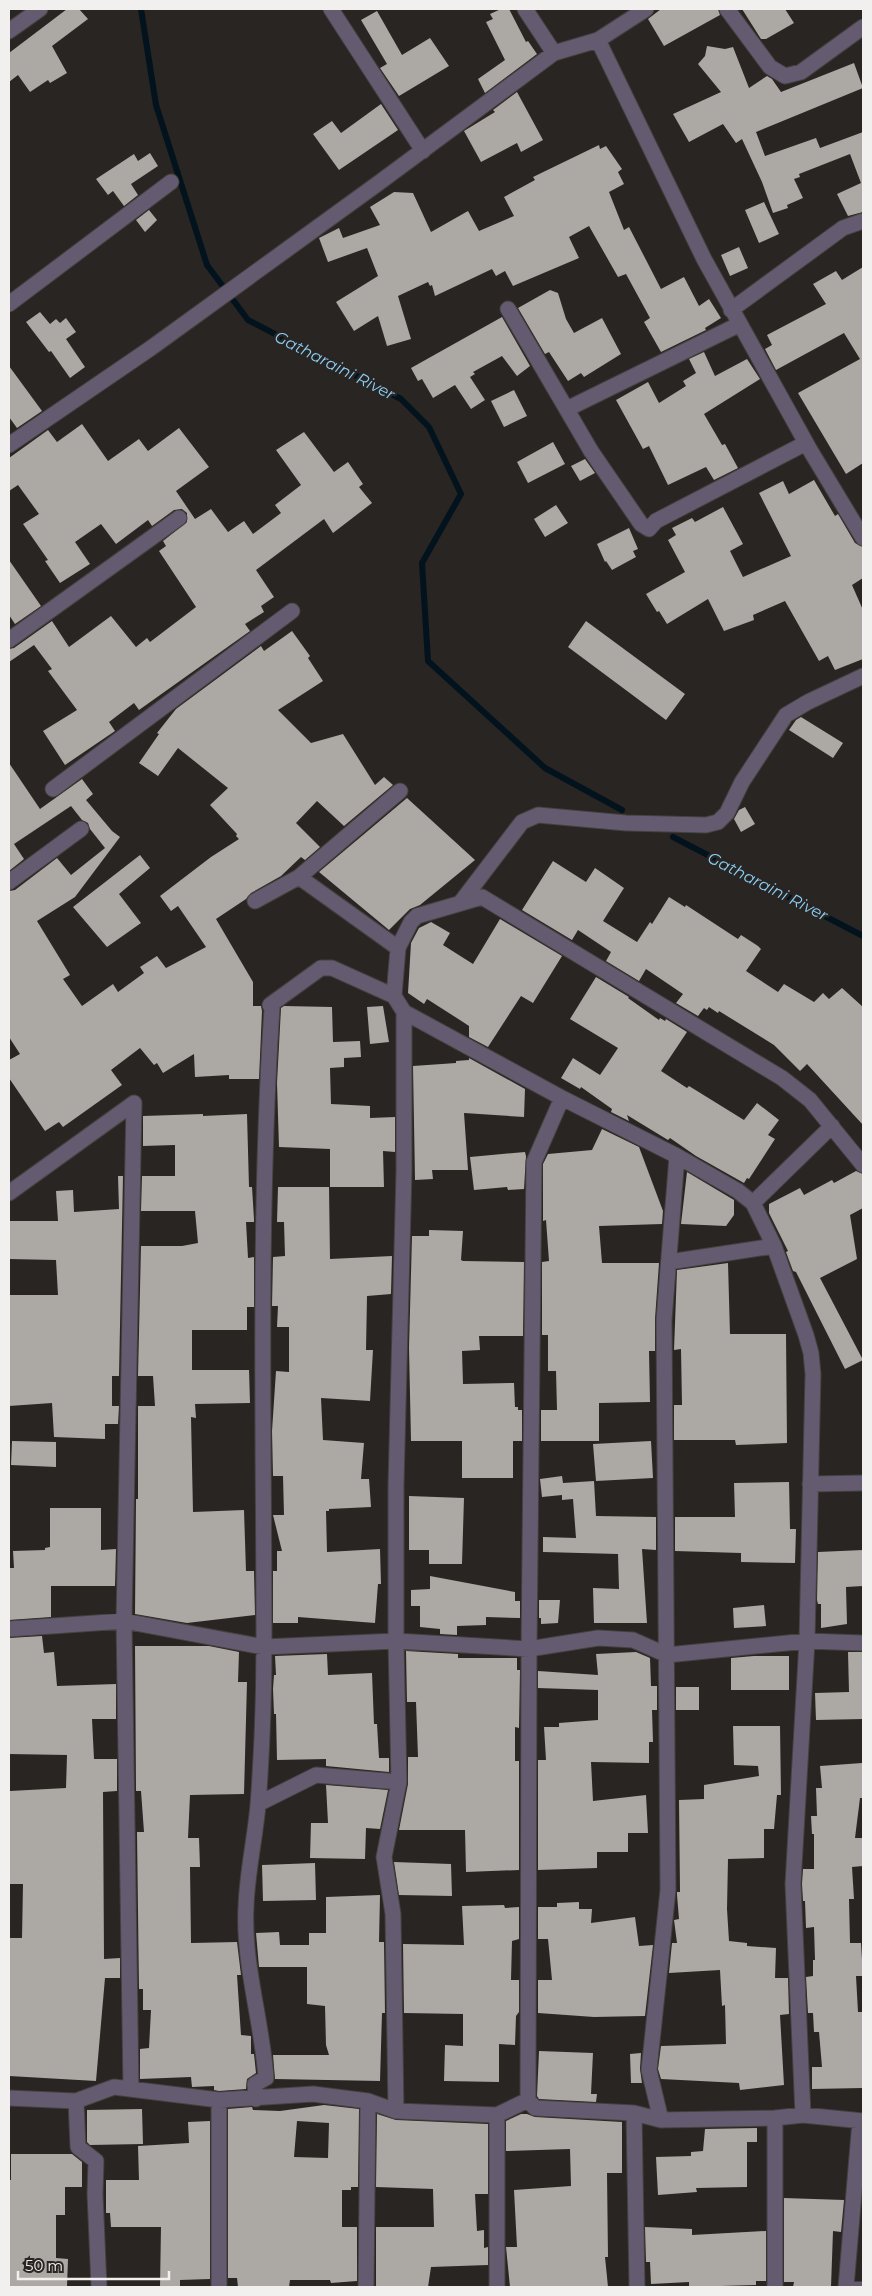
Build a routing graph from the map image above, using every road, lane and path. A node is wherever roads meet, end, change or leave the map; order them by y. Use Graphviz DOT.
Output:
graph roads {
  1 [pos="40,9"];
  2 [pos="331,9"];
  3 [pos="525,9"];
  4 [pos="646,9"];
  5 [pos="727,9"];
  6 [pos="863,27"];
  7 [pos="9,31"];
  8 [pos="598,40"];
  9 [pos="554,53"];
  10 [pos="423,151"];
  11 [pos="171,182"];
  12 [pos="863,221"];
  13 [pos="9,304"];
  14 [pos="508,309"];
  15 [pos="731,310"];
  16 [pos="740,324"];
  17 [pos="566,409"];
  18 [pos="806,443"];
  19 [pos="9,445"];
  20 [pos="179,518"];
  21 [pos="863,538"];
  22 [pos="292,611"];
  23 [pos="9,640"];
  24 [pos="863,676"];
  25 [pos="53,788"];
  26 [pos="400,791"];
  27 [pos="81,829"];
  28 [pos="299,877"];
  29 [pos="9,882"];
  30 [pos="255,901"];
  31 [pos="461,902"];
  32 [pos="398,948"];
  33 [pos="394,996"];
  34 [pos="404,1012"];
  35 [pos="562,1098"];
  36 [pos="832,1126"];
  37 [pos="677,1156"];
  38 [pos="863,1165"];
  39 [pos="9,1193"];
  40 [pos="753,1203"];
  41 [pos="774,1246"];
  42 [pos="669,1262"];
  43 [pos="863,1483"];
  44 [pos="810,1484"];
  45 [pos="124,1621"];
  46 [pos="9,1629"];
  47 [pos="806,1640"];
  48 [pos="396,1641"];
  49 [pos="863,1643"];
  50 [pos="264,1648"];
  51 [pos="529,1649"];
  52 [pos="667,1655"];
  53 [pos="399,1782"];
  54 [pos="258,1804"];
  55 [pos="131,2090"];
  56 [pos="9,2098"];
  57 [pos="256,2099"];
  58 [pos="219,2100"];
  59 [pos="528,2100"];
  60 [pos="76,2101"];
  61 [pos="368,2101"];
  62 [pos="396,2111"];
  63 [pos="634,2113"];
  64 [pos="497,2115"];
  65 [pos="803,2116"];
  66 [pos="776,2118"];
  67 [pos="661,2120"];
  68 [pos="862,2121"];
  69 [pos="99,2287"];
  70 [pos="219,2287"];
  71 [pos="366,2287"];
  72 [pos="497,2287"];
  73 [pos="637,2287"];
  74 [pos="775,2287"];
  75 [pos="846,2287"];
  76 [pos="863,2287"];
  1 -- 7 [label="street"];
  2 -- 10 [label="street"];
  3 -- 9 [label="street"];
  4 -- 8 [label="street"];
  5 -- 6 [label="street"];
  8 -- 9 [label="street"];
  8 -- 15 [label="street"];
  9 -- 10 [label="street"];
  10 -- 19 [label="street"];
  11 -- 13 [label="street"];
  12 -- 15 [label="street"];
  14 -- 17 [label="street"];
  15 -- 16 [label="street"];
  16 -- 17 [label="street"];
  16 -- 18 [label="street"];
  17 -- 18 [label="street"];
  18 -- 21 [label="street"];
  20 -- 23 [label="street"];
  22 -- 25 [label="street"];
  24 -- 31 [label="street"];
  26 -- 28 [label="street"];
  27 -- 29 [label="street"];
  28 -- 30 [label="street"];
  28 -- 32 [label="street"];
  31 -- 32 [label="street"];
  31 -- 36 [label="street"];
  32 -- 33 [label="street"];
  33 -- 34 [label="street"];
  33 -- 50 [label="street"];
  34 -- 35 [label="street"];
  34 -- 48 [label="street"];
  35 -- 37 [label="street"];
  35 -- 51 [label="street"];
  36 -- 38 [label="street"];
  36 -- 40 [label="street"];
  37 -- 40 [label="street"];
  37 -- 42 [label="street"];
  39 -- 45 [label="street"];
  40 -- 41 [label="street"];
  41 -- 42 [label="street"];
  41 -- 44 [label="street"];
  42 -- 52 [label="street"];
  43 -- 44 [label="street"];
  44 -- 47 [label="street"];
  45 -- 46 [label="street"];
  45 -- 50 [label="street"];
  45 -- 55 [label="street"];
  47 -- 49 [label="street"];
  47 -- 52 [label="street"];
  47 -- 65 [label="street"];
  48 -- 50 [label="street"];
  48 -- 51 [label="street"];
  48 -- 53 [label="street"];
  50 -- 54 [label="street"];
  51 -- 52 [label="street"];
  51 -- 59 [label="street"];
  52 -- 67 [label="street"];
  53 -- 54 [label="street"];
  53 -- 62 [label="street"];
  54 -- 57 [label="street"];
  55 -- 58 [label="street"];
  55 -- 60 [label="street"];
  56 -- 60 [label="street"];
  57 -- 58 [label="street"];
  57 -- 61 [label="street"];
  58 -- 70 [label="street"];
  59 -- 63 [label="street"];
  59 -- 64 [label="street"];
  60 -- 69 [label="street"];
  61 -- 62 [label="street"];
  61 -- 71 [label="street"];
  62 -- 64 [label="street"];
  63 -- 67 [label="street"];
  63 -- 73 [label="street"];
  64 -- 72 [label="street"];
  65 -- 66 [label="street"];
  65 -- 68 [label="street"];
  66 -- 67 [label="street"];
  66 -- 74 [label="street"];
  68 -- 75 [label="street"];
  75 -- 76 [label="lane"];
}
